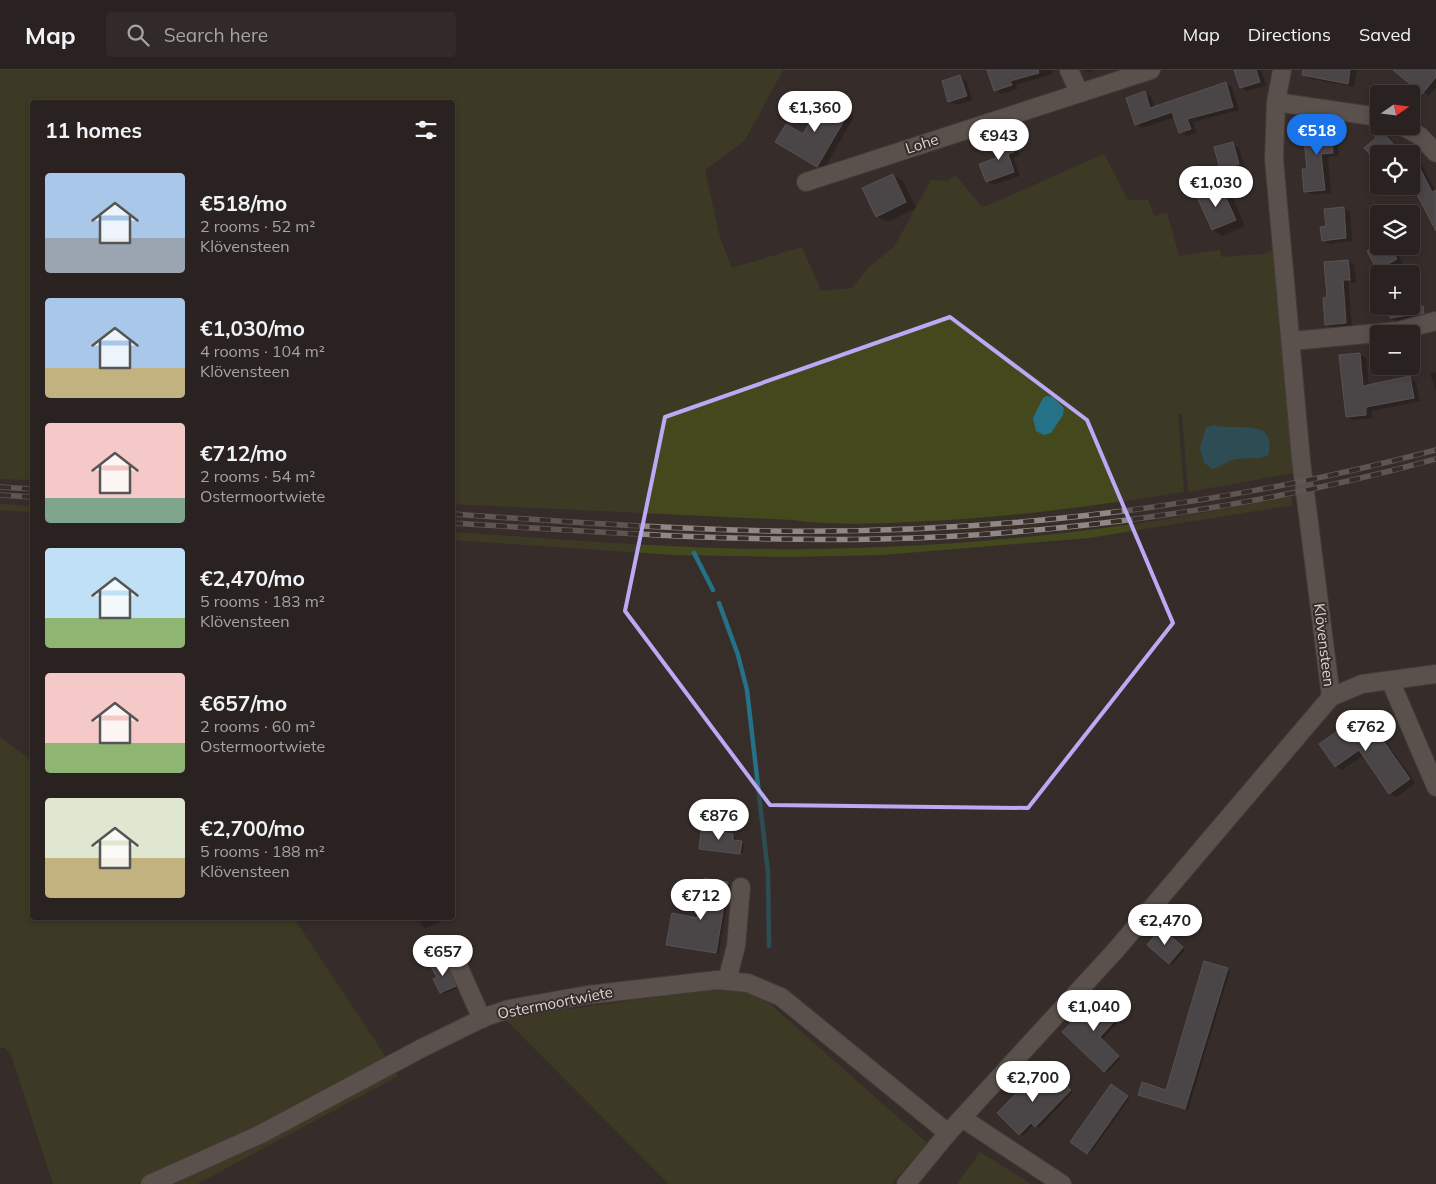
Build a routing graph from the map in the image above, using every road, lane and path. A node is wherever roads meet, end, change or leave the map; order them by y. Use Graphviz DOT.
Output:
graph roads {
  1 [pos="1070,70"];
  2 [pos="1151,70"];
  3 [pos="1282,70"];
  4 [pos="1079,93"];
  5 [pos="1276,102"];
  6 [pos="1370,116"];
  7 [pos="1418,135"];
  8 [pos="1436,153"];
  9 [pos="806,182"];
  10 [pos="1436,321"];
  11 [pos="1292,341"];
  12 [pos="1436,674"];
  13 [pos="1390,680"];
  14 [pos="1331,697"];
  15 [pos="1436,787"];
  16 [pos="741,887"];
  17 [pos="456,961"];
  18 [pos="727,981"];
  19 [pos="482,1019"];
  20 [pos="962,1118"];
  21 [pos="948,1133"];
  22 [pos="150,1184"];
  23 [pos="906,1184"];
  24 [pos="1062,1184"];
  1 -- 4 [label="street"];
  2 -- 4 [label="street, Lohe"];
  3 -- 5 [label="street, Klövensteen"];
  4 -- 9 [label="street, Lohe"];
  5 -- 6 [label="street"];
  5 -- 11 [label="street, Klövensteen"];
  7 -- 8 [label="street"];
  10 -- 11 [label="street"];
  11 -- 14 [label="street, Klövensteen"];
  12 -- 13 [label="street"];
  13 -- 14 [label="street"];
  13 -- 15 [label="street"];
  14 -- 20 [label="street, Klövensteen"];
  16 -- 18 [label="street"];
  17 -- 19 [label="street"];
  18 -- 19 [label="street, Ostermoortwiete"];
  18 -- 21 [label="street, Ostermoortwiete"];
  19 -- 22 [label="street, Ostermoortwiete"];
  20 -- 21 [label="street, Klövensteen"];
  20 -- 24 [label="street"];
  21 -- 23 [label="street, Klövensteen"];
}
